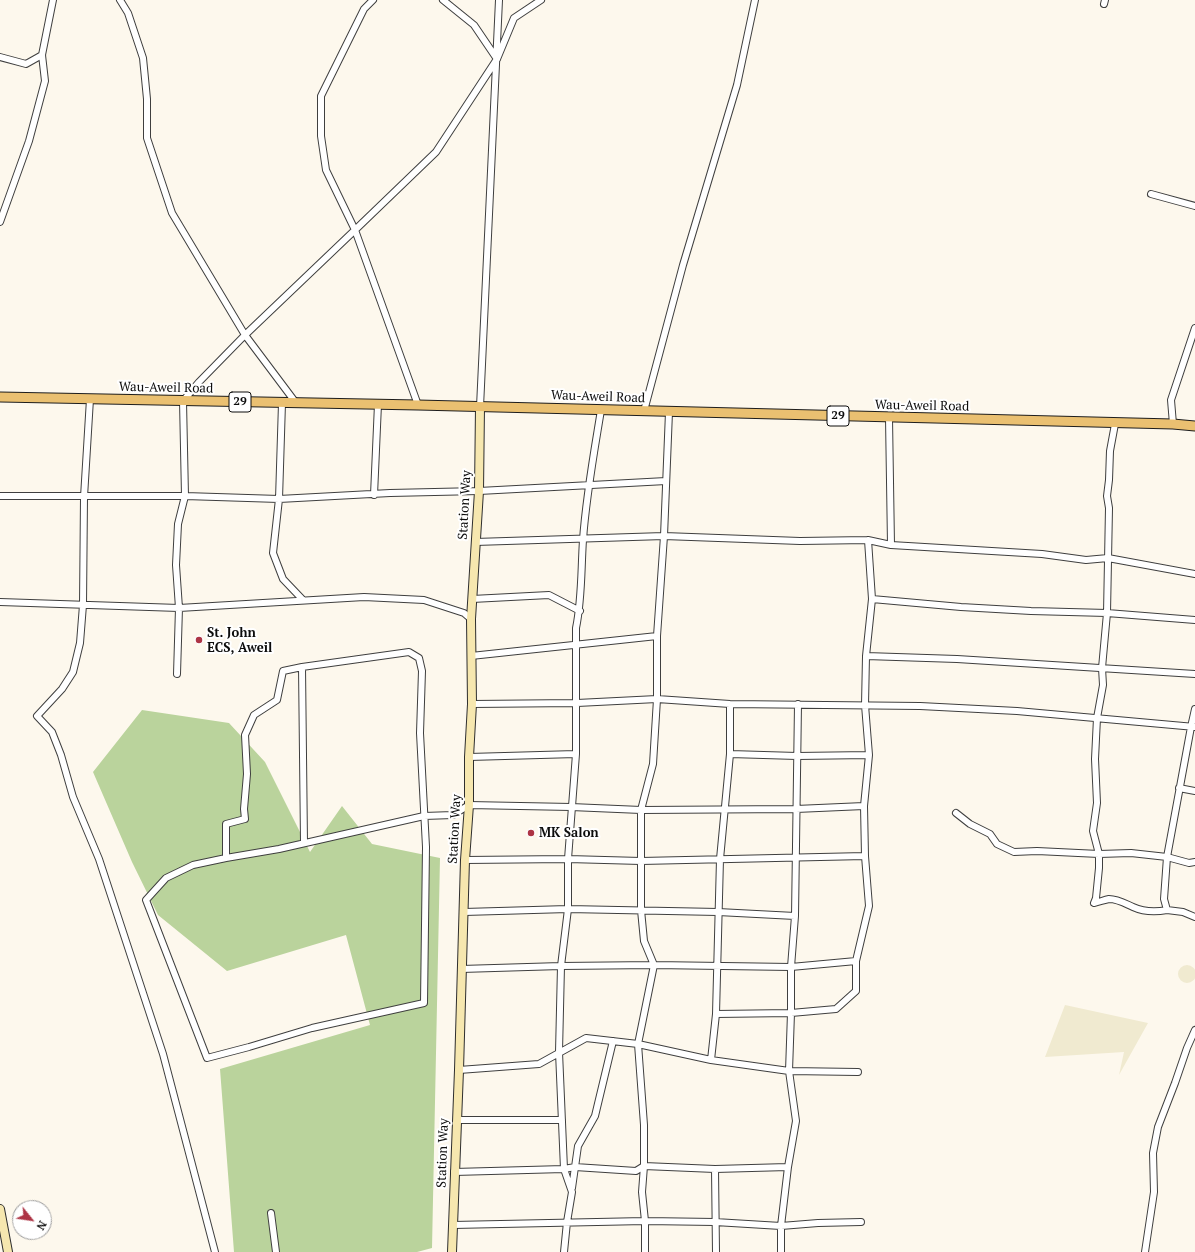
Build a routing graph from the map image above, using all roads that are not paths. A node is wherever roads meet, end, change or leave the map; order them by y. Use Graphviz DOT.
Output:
graph roads {
  1 [pos="53,0"];
  2 [pos="120,0"];
  3 [pos="373,0"];
  4 [pos="443,0"];
  5 [pos="500,0"];
  6 [pos="541,0"];
  7 [pos="755,0"];
  8 [pos="42,55"];
  9 [pos="0,57"];
  10 [pos="497,59"];
  11 [pos="1152,194"];
  12 [pos="1195,206"];
  13 [pos="0,222"];
  14 [pos="355,230"];
  15 [pos="1195,328"];
  16 [pos="245,335"];
  17 [pos="0,397"];
  18 [pos="90,399"];
  19 [pos="183,401"];
  20 [pos="282,403"];
  21 [pos="296,403"];
  22 [pos="378,404"];
  23 [pos="418,405"];
  24 [pos="480,407"];
  25 [pos="602,410"];
  26 [pos="644,411"];
  27 [pos="669,412"];
  28 [pos="889,418"];
  29 [pos="1115,424"];
  30 [pos="1173,424"];
  31 [pos="1195,426"];
  32 [pos="666,481"];
  33 [pos="589,486"];
  34 [pos="479,491"];
  35 [pos="374,494"];
  36 [pos="0,496"];
  37 [pos="185,496"];
  38 [pos="84,497"];
  39 [pos="279,499"];
  40 [pos="664,536"];
  41 [pos="583,540"];
  42 [pos="868,540"];
  43 [pos="476,542"];
  44 [pos="891,545"];
  45 [pos="1108,558"];
  46 [pos="1195,574"];
  47 [pos="472,599"];
  48 [pos="872,599"];
  49 [pos="303,600"];
  50 [pos="0,602"];
  51 [pos="83,605"];
  52 [pos="179,608"];
  53 [pos="580,611"];
  54 [pos="1107,613"];
  55 [pos="471,619"];
  56 [pos="1195,620"];
  57 [pos="657,636"];
  58 [pos="576,645"];
  59 [pos="471,656"];
  60 [pos="866,656"];
  61 [pos="302,667"];
  62 [pos="1102,668"];
  63 [pos="177,674"];
  64 [pos="1195,674"];
  65 [pos="657,699"];
  66 [pos="577,703"];
  67 [pos="472,704"];
  68 [pos="730,704"];
  69 [pos="798,704"];
  70 [pos="865,706"];
  71 [pos="1195,709"];
  72 [pos="1097,718"];
  73 [pos="1193,727"];
  74 [pos="576,754"];
  75 [pos="730,754"];
  76 [pos="869,755"];
  77 [pos="797,756"];
  78 [pos="469,757"];
  79 [pos="1179,788"];
  80 [pos="1195,792"];
  81 [pos="469,805"];
  82 [pos="864,806"];
  83 [pos="571,807"];
  84 [pos="796,808"];
  85 [pos="724,809"];
  86 [pos="641,810"];
  87 [pos="956,813"];
  88 [pos="424,816"];
  89 [pos="304,843"];
  90 [pos="1099,854"];
  91 [pos="865,856"];
  92 [pos="1167,857"];
  93 [pos="226,858"];
  94 [pos="720,858"];
  95 [pos="796,858"];
  96 [pos="568,859"];
  97 [pos="465,860"];
  98 [pos="641,861"];
  99 [pos="1195,862"];
  100 [pos="568,909"];
  101 [pos="641,910"];
  102 [pos="1167,910"];
  103 [pos="464,912"];
  104 [pos="718,912"];
  105 [pos="795,916"];
  106 [pos="1195,917"];
  107 [pos="856,961"];
  108 [pos="654,965"];
  109 [pos="561,966"];
  110 [pos="717,966"];
  111 [pos="790,967"];
  112 [pos="461,969"];
  113 [pos="791,1013"];
  114 [pos="716,1014"];
  115 [pos="1195,1030"];
  116 [pos="613,1041"];
  117 [pos="638,1044"];
  118 [pos="559,1052"];
  119 [pos="711,1060"];
  120 [pos="459,1070"];
  121 [pos="790,1071"];
  122 [pos="858,1072"];
  123 [pos="457,1120"];
  124 [pos="562,1120"];
  125 [pos="644,1166"];
  126 [pos="575,1167"];
  127 [pos="788,1167"];
  128 [pos="564,1169"];
  129 [pos="715,1169"];
  130 [pos="454,1172"];
  131 [pos="572,1192"];
  132 [pos="0,1210"];
  133 [pos="271,1213"];
  134 [pos="644,1221"];
  135 [pos="567,1222"];
  136 [pos="716,1222"];
  137 [pos="861,1222"];
  138 [pos="453,1225"];
  139 [pos="782,1226"];
  140 [pos="8,1252"];
  141 [pos="215,1252"];
  142 [pos="276,1252"];
  143 [pos="452,1252"];
  144 [pos="564,1252"];
  145 [pos="645,1252"];
  146 [pos="716,1252"];
  147 [pos="781,1252"];
  148 [pos="1144,1252"];
  1 -- 8 [label="street"];
  2 -- 16 [label="street"];
  3 -- 14 [label="street"];
  4 -- 10 [label="street"];
  5 -- 10 [label="street"];
  6 -- 10 [label="street"];
  7 -- 26 [label="street"];
  8 -- 9 [label="street"];
  8 -- 13 [label="street"];
  10 -- 14 [label="street"];
  10 -- 24 [label="street"];
  11 -- 12 [label="street"];
  14 -- 16 [label="street"];
  14 -- 23 [label="street"];
  15 -- 30 [label="street"];
  16 -- 19 [label="street"];
  16 -- 21 [label="street"];
  17 -- 18 [label="main road, Wau-Aweil Road / 29"];
  18 -- 19 [label="main road, Wau-Aweil Road / 29"];
  18 -- 38 [label="street"];
  19 -- 20 [label="main road, Wau-Aweil Road / 29"];
  19 -- 37 [label="street"];
  20 -- 21 [label="main road, Wau-Aweil Road / 29"];
  20 -- 39 [label="street"];
  21 -- 22 [label="main road, Wau-Aweil Road / 29"];
  22 -- 23 [label="main road, Wau-Aweil Road / 29"];
  22 -- 35 [label="street"];
  23 -- 24 [label="main road, Wau-Aweil Road / 29"];
  24 -- 25 [label="main road, Wau-Aweil Road / 29"];
  24 -- 34 [label="main road, Station Way"];
  25 -- 26 [label="main road, Wau-Aweil Road / 29"];
  25 -- 33 [label="street"];
  26 -- 27 [label="main road, Wau-Aweil Road / 29"];
  27 -- 28 [label="main road, Wau-Aweil Road / 29"];
  27 -- 32 [label="street"];
  28 -- 29 [label="main road, Wau-Aweil Road / 29"];
  28 -- 44 [label="street"];
  29 -- 30 [label="main road, Wau-Aweil Road / 29"];
  29 -- 45 [label="street"];
  30 -- 31 [label="main road, Wau-Aweil Road / 29"];
  32 -- 33 [label="street"];
  32 -- 40 [label="street"];
  33 -- 34 [label="street"];
  33 -- 41 [label="street"];
  34 -- 35 [label="street"];
  34 -- 43 [label="main road, Station Way"];
  35 -- 39 [label="street"];
  36 -- 38 [label="street"];
  37 -- 38 [label="street"];
  37 -- 39 [label="street"];
  37 -- 52 [label="street"];
  38 -- 51 [label="street"];
  39 -- 49 [label="street"];
  40 -- 41 [label="street"];
  40 -- 42 [label="street"];
  40 -- 57 [label="street"];
  41 -- 43 [label="street"];
  41 -- 53 [label="street"];
  42 -- 44 [label="street"];
  42 -- 48 [label="street"];
  43 -- 47 [label="main road, Station Way"];
  44 -- 45 [label="street"];
  45 -- 46 [label="street"];
  45 -- 54 [label="street"];
  47 -- 53 [label="street"];
  47 -- 55 [label="main road, Station Way"];
  48 -- 54 [label="street"];
  48 -- 60 [label="street"];
  49 -- 52 [label="street"];
  49 -- 55 [label="street"];
  50 -- 51 [label="street"];
  51 -- 52 [label="street"];
  51 -- 141 [label="street"];
  52 -- 63 [label="street"];
  53 -- 58 [label="street"];
  54 -- 56 [label="street"];
  54 -- 62 [label="street"];
  55 -- 59 [label="main road, Station Way"];
  57 -- 58 [label="street"];
  57 -- 65 [label="street"];
  58 -- 59 [label="street"];
  58 -- 66 [label="street"];
  59 -- 67 [label="main road, Station Way"];
  60 -- 62 [label="street"];
  60 -- 70 [label="street"];
  61 -- 88 [label="street"];
  61 -- 89 [label="street"];
  61 -- 93 [label="street"];
  62 -- 64 [label="street"];
  62 -- 72 [label="street"];
  65 -- 66 [label="street"];
  65 -- 68 [label="street"];
  65 -- 86 [label="street"];
  66 -- 67 [label="street"];
  66 -- 74 [label="street"];
  67 -- 78 [label="main road, Station Way"];
  68 -- 69 [label="street"];
  68 -- 75 [label="street"];
  69 -- 70 [label="street"];
  69 -- 77 [label="street"];
  70 -- 72 [label="street"];
  70 -- 76 [label="street"];
  71 -- 73 [label="street"];
  72 -- 73 [label="street"];
  72 -- 90 [label="street"];
  73 -- 79 [label="street"];
  74 -- 78 [label="street"];
  74 -- 83 [label="street"];
  75 -- 77 [label="street"];
  75 -- 85 [label="street"];
  76 -- 77 [label="street"];
  76 -- 82 [label="street"];
  77 -- 84 [label="street"];
  78 -- 81 [label="main road, Station Way"];
  79 -- 80 [label="street"];
  79 -- 92 [label="street"];
  81 -- 83 [label="street"];
  81 -- 88 [label="street"];
  81 -- 97 [label="main road, Station Way"];
  82 -- 84 [label="street"];
  82 -- 91 [label="street"];
  83 -- 86 [label="street"];
  83 -- 96 [label="street"];
  84 -- 85 [label="street"];
  84 -- 95 [label="street"];
  85 -- 86 [label="street"];
  85 -- 94 [label="street"];
  86 -- 98 [label="street"];
  87 -- 90 [label="street"];
  88 -- 89 [label="street"];
  88 -- 93 [label="street"];
  89 -- 93 [label="street"];
  90 -- 92 [label="street"];
  90 -- 102 [label="street"];
  91 -- 95 [label="street"];
  91 -- 107 [label="street"];
  92 -- 99 [label="street"];
  92 -- 102 [label="street"];
  94 -- 95 [label="street"];
  94 -- 98 [label="street"];
  94 -- 104 [label="street"];
  95 -- 105 [label="street"];
  96 -- 97 [label="street"];
  96 -- 98 [label="street"];
  96 -- 100 [label="street"];
  97 -- 103 [label="main road, Station Way"];
  98 -- 101 [label="street"];
  100 -- 101 [label="street"];
  100 -- 103 [label="street"];
  100 -- 109 [label="street"];
  101 -- 104 [label="street"];
  101 -- 108 [label="street"];
  102 -- 106 [label="street"];
  103 -- 112 [label="main road, Station Way"];
  104 -- 105 [label="street"];
  104 -- 110 [label="street"];
  105 -- 111 [label="street"];
  107 -- 111 [label="street"];
  107 -- 113 [label="street"];
  108 -- 109 [label="street"];
  108 -- 110 [label="street"];
  108 -- 117 [label="street"];
  109 -- 112 [label="street"];
  109 -- 118 [label="street"];
  110 -- 111 [label="street"];
  110 -- 114 [label="street"];
  111 -- 113 [label="street"];
  112 -- 120 [label="main road, Station Way"];
  113 -- 114 [label="street"];
  113 -- 121 [label="street"];
  114 -- 119 [label="street"];
  115 -- 148 [label="street"];
  116 -- 117 [label="street"];
  116 -- 118 [label="street"];
  116 -- 126 [label="street"];
  117 -- 119 [label="street"];
  117 -- 125 [label="street"];
  118 -- 120 [label="street"];
  118 -- 124 [label="street"];
  119 -- 121 [label="street"];
  120 -- 123 [label="main road, Station Way"];
  121 -- 122 [label="street"];
  121 -- 127 [label="street"];
  123 -- 124 [label="street"];
  123 -- 130 [label="main road, Station Way"];
  124 -- 128 [label="street"];
  125 -- 126 [label="street"];
  125 -- 129 [label="street"];
  125 -- 134 [label="street"];
  126 -- 128 [label="street"];
  126 -- 131 [label="street"];
  127 -- 129 [label="street"];
  127 -- 139 [label="street"];
  128 -- 130 [label="street"];
  128 -- 131 [label="street"];
  129 -- 136 [label="street"];
  130 -- 138 [label="main road, Station Way"];
  131 -- 135 [label="street"];
  132 -- 140 [label="main road"];
  133 -- 142 [label="street"];
  134 -- 135 [label="street"];
  134 -- 136 [label="street"];
  134 -- 145 [label="street"];
  135 -- 138 [label="street"];
  135 -- 144 [label="street"];
  136 -- 139 [label="street"];
  136 -- 146 [label="street"];
  137 -- 139 [label="street"];
  138 -- 143 [label="main road, Station Way"];
  139 -- 147 [label="street"];
}
